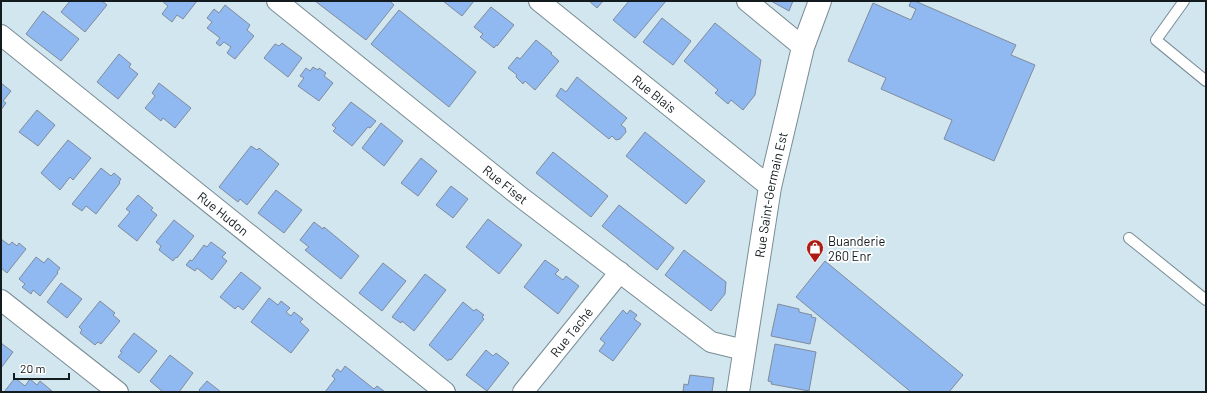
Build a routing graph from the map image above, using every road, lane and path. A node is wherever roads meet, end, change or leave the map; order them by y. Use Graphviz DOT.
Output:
graph roads {
  1 [pos="277,1"];
  2 [pos="539,1"];
  3 [pos="747,1"];
  4 [pos="820,1"];
  5 [pos="1184,1"];
  6 [pos="1,35"];
  7 [pos="803,47"];
  8 [pos="1206,81"];
  9 [pos="770,186"];
  10 [pos="1129,238"];
  11 [pos="620,272"];
  12 [pos="1,300"];
  13 [pos="1206,300"];
  14 [pos="744,350"];
  15 [pos="118,392"];
  16 [pos="445,392"];
  17 [pos="523,392"];
  18 [pos="738,392"];
  1 -- 11 [label="street, Rue Fiset"];
  2 -- 9 [label="street, Rue Blais"];
  3 -- 7 [label="street"];
  4 -- 7 [label="street, Rue Saint-Germain Est"];
  5 -- 8 [label="lane"];
  6 -- 16 [label="street, Rue Hudon"];
  7 -- 9 [label="street, Rue Saint-Germain Est"];
  9 -- 14 [label="street, Rue Saint-Germain Est"];
  10 -- 13 [label="lane"];
  11 -- 14 [label="street, Rue Fiset"];
  11 -- 17 [label="street, Rue Taché"];
  12 -- 15 [label="street"];
  14 -- 18 [label="street, Rue Saint-Germain Est"];
}
